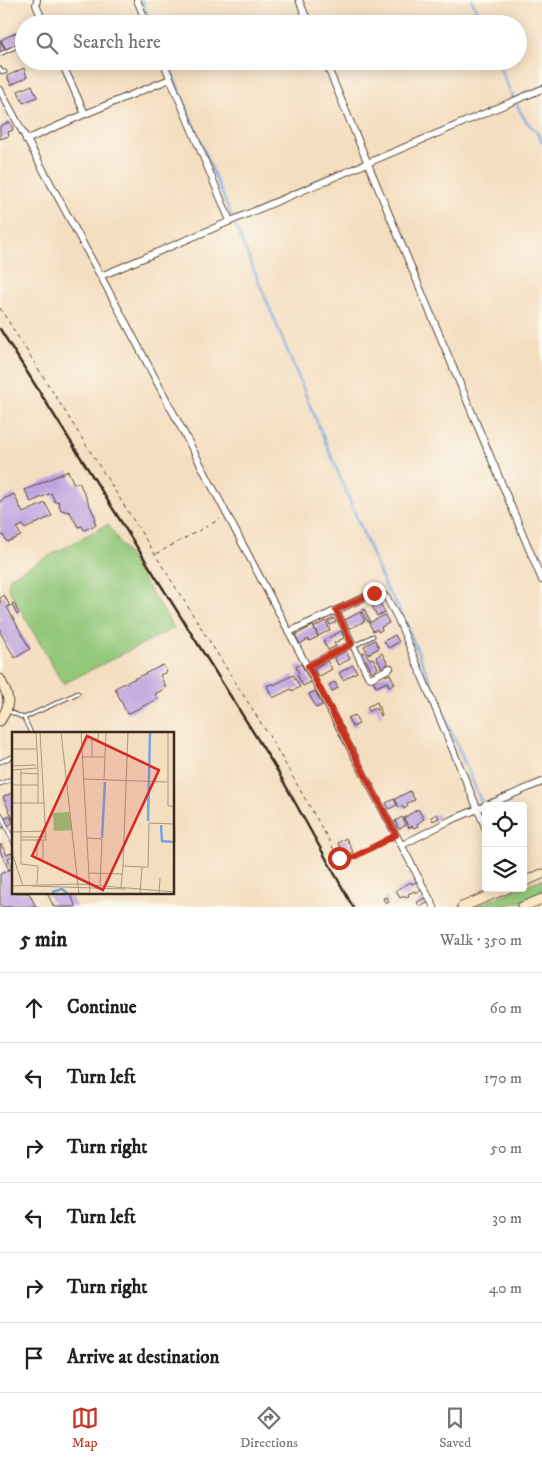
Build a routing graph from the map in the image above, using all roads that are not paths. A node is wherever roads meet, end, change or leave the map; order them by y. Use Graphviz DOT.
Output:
graph roads {
  1 [pos="37,0"];
  2 [pos="137,0"];
  3 [pos="299,0"];
  4 [pos="40,15"];
  5 [pos="143,15"];
  6 [pos="305,15"];
  7 [pos="15,47"];
  8 [pos="0,54"];
  9 [pos="0,69"];
  10 [pos="65,70"];
  11 [pos="166,70"];
  12 [pos="329,70"];
  13 [pos="5,72"];
  14 [pos="170,79"];
  15 [pos="542,89"];
  16 [pos="0,90"];
  17 [pos="85,114"];
  18 [pos="26,140"];
  19 [pos="369,164"];
  20 [pos="230,221"];
  21 [pos="101,276"];
  22 [pos="542,580"];
  23 [pos="336,610"];
  24 [pos="289,632"];
  25 [pos="373,636"];
  26 [pos="353,645"];
  27 [pos="308,666"];
  28 [pos="390,668"];
  29 [pos="0,679"];
  30 [pos="78,693"];
  31 [pos="7,711"];
  32 [pos="24,718"];
  33 [pos="0,721"];
  34 [pos="31,732"];
  35 [pos="12,757"];
  36 [pos="0,762"];
  37 [pos="12,779"];
  38 [pos="542,782"];
  39 [pos="0,784"];
  40 [pos="477,809"];
  41 [pos="0,813"];
  42 [pos="482,820"];
  43 [pos="12,839"];
  44 [pos="402,845"];
  45 [pos="542,874"];
  46 [pos="527,880"];
  47 [pos="498,892"];
  48 [pos="542,899"];
  49 [pos="434,907"];
  50 [pos="462,907"];
  51 [pos="522,907"];
  1 -- 4 [label="street"];
  2 -- 5 [label="street"];
  3 -- 6 [label="street"];
  7 -- 8 [label="lane"];
  9 -- 13 [label="lane"];
  10 -- 17 [label="street"];
  11 -- 14 [label="street"];
  12 -- 19 [label="street"];
  14 -- 17 [label="street"];
  14 -- 20 [label="street"];
  15 -- 19 [label="street"];
  16 -- 18 [label="street"];
  17 -- 18 [label="street"];
  18 -- 21 [label="street"];
  19 -- 20 [label="street"];
  19 -- 22 [label="street"];
  20 -- 21 [label="street"];
  21 -- 24 [label="street"];
  23 -- 24 [label="street"];
  23 -- 26 [label="street"];
  23 -- 40 [label="street"];
  24 -- 27 [label="street"];
  25 -- 26 [label="lane"];
  26 -- 27 [label="street"];
  26 -- 28 [label="street"];
  27 -- 44 [label="street"];
  29 -- 31 [label="main road"];
  30 -- 32 [label="lane"];
  31 -- 32 [label="lane"];
  31 -- 33 [label="main road"];
  32 -- 34 [label="lane"];
  35 -- 36 [label="lane"];
  37 -- 39 [label="lane"];
  38 -- 40 [label="street"];
  40 -- 42 [label="street"];
  40 -- 44 [label="street"];
  41 -- 43 [label="lane"];
  44 -- 49 [label="street"];
  45 -- 46 [label="main road"];
  47 -- 50 [label="main road"];
  48 -- 51 [label="main road"];
}
